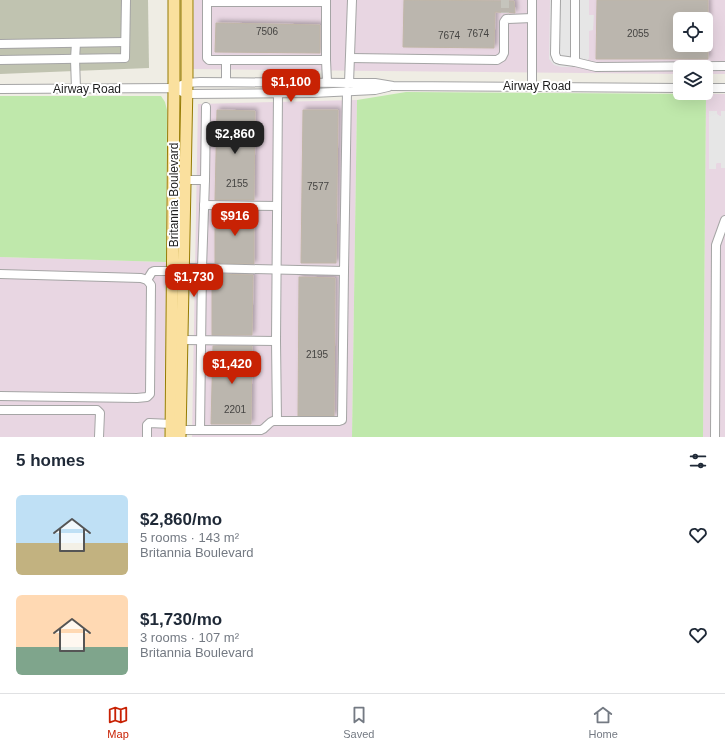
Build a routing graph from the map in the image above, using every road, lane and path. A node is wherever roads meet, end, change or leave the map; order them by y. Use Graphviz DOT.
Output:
graph roads {
  1 [pos="126,0"];
  2 [pos="174,0"];
  3 [pos="187,0"];
  4 [pos="352,0"];
  5 [pos="532,0"];
  6 [pos="556,0"];
  7 [pos="575,0"];
  8 [pos="207,1"];
  9 [pos="326,1"];
  10 [pos="532,18"];
  11 [pos="125,42"];
  12 [pos="76,43"];
  13 [pos="0,44"];
  14 [pos="350,58"];
  15 [pos="75,59"];
  16 [pos="0,60"];
  17 [pos="226,60"];
  18 [pos="326,60"];
  19 [pos="575,62"];
  20 [pos="725,66"];
  21 [pos="226,82"];
  22 [pos="327,82"];
  23 [pos="349,82"];
  24 [pos="393,86"];
  25 [pos="532,86"];
  26 [pos="174,88"];
  27 [pos="187,88"];
  28 [pos="673,88"];
  29 [pos="713,88"];
  30 [pos="725,88"];
  31 [pos="0,89"];
  32 [pos="76,89"];
  33 [pos="347,91"];
  34 [pos="278,93"];
  35 [pos="206,107"];
  36 [pos="185,180"];
  37 [pos="205,180"];
  38 [pos="204,205"];
  39 [pos="277,206"];
  40 [pos="725,220"];
  41 [pos="202,268"];
  42 [pos="178,269"];
  43 [pos="277,269"];
  44 [pos="344,271"];
  45 [pos="0,274"];
  46 [pos="146,280"];
  47 [pos="182,340"];
  48 [pos="202,341"];
  49 [pos="276,341"];
  50 [pos="0,396"];
  51 [pos="0,410"];
  52 [pos="277,421"];
  53 [pos="200,430"];
  54 [pos="176,432"];
  55 [pos="99,437"];
  56 [pos="147,437"];
  57 [pos="715,437"];
  1 -- 11 [label="street"];
  2 -- 26 [label="main road, Britannia Boulevard"];
  3 -- 27 [label="main road, Britannia Boulevard"];
  4 -- 14 [label="street"];
  5 -- 10 [label="street"];
  6 -- 19 [label="street"];
  7 -- 19 [label="street"];
  8 -- 9 [label="street"];
  8 -- 17 [label="street"];
  9 -- 18 [label="street"];
  10 -- 14 [label="street"];
  10 -- 25 [label="street"];
  11 -- 12 [label="street"];
  11 -- 15 [label="street"];
  12 -- 13 [label="street"];
  12 -- 15 [label="street"];
  14 -- 23 [label="street"];
  15 -- 16 [label="street"];
  15 -- 32 [label="street"];
  17 -- 18 [label="street"];
  17 -- 21 [label="street"];
  18 -- 22 [label="street"];
  19 -- 20 [label="street"];
  21 -- 22 [label="street, Airway Road"];
  21 -- 27 [label="street, Airway Road"];
  22 -- 23 [label="street, Airway Road"];
  23 -- 24 [label="street, Airway Road"];
  24 -- 25 [label="street, Airway Road"];
  24 -- 33 [label="street, Airway Road"];
  25 -- 28 [label="street, Airway Road"];
  26 -- 27 [label="street, Airway Road"];
  26 -- 32 [label="street, Airway Road"];
  26 -- 42 [label="main road, Britannia Boulevard"];
  27 -- 34 [label="street, Airway Road"];
  27 -- 36 [label="main road, Britannia Boulevard"];
  29 -- 30 [label="street"];
  31 -- 32 [label="street, Airway Road"];
  33 -- 34 [label="street, Airway Road"];
  33 -- 44 [label="street"];
  34 -- 39 [label="street"];
  35 -- 37 [label="street"];
  36 -- 37 [label="street"];
  36 -- 42 [label="main road, Britannia Boulevard"];
  37 -- 38 [label="street"];
  38 -- 39 [label="street"];
  38 -- 41 [label="street"];
  39 -- 43 [label="street"];
  40 -- 57 [label="street"];
  41 -- 42 [label="street"];
  41 -- 43 [label="street"];
  41 -- 48 [label="street"];
  42 -- 46 [label="street"];
  42 -- 47 [label="main road, Britannia Boulevard"];
  42 -- 54 [label="main road, Britannia Boulevard"];
  43 -- 44 [label="street"];
  43 -- 49 [label="street"];
  44 -- 52 [label="street"];
  45 -- 46 [label="street"];
  46 -- 50 [label="street"];
  47 -- 48 [label="street"];
  47 -- 54 [label="main road, Britannia Boulevard"];
  48 -- 49 [label="street"];
  48 -- 53 [label="street"];
  49 -- 52 [label="street"];
  51 -- 55 [label="street"];
  52 -- 53 [label="street"];
  53 -- 54 [label="street"];
  54 -- 56 [label="street"];
}
